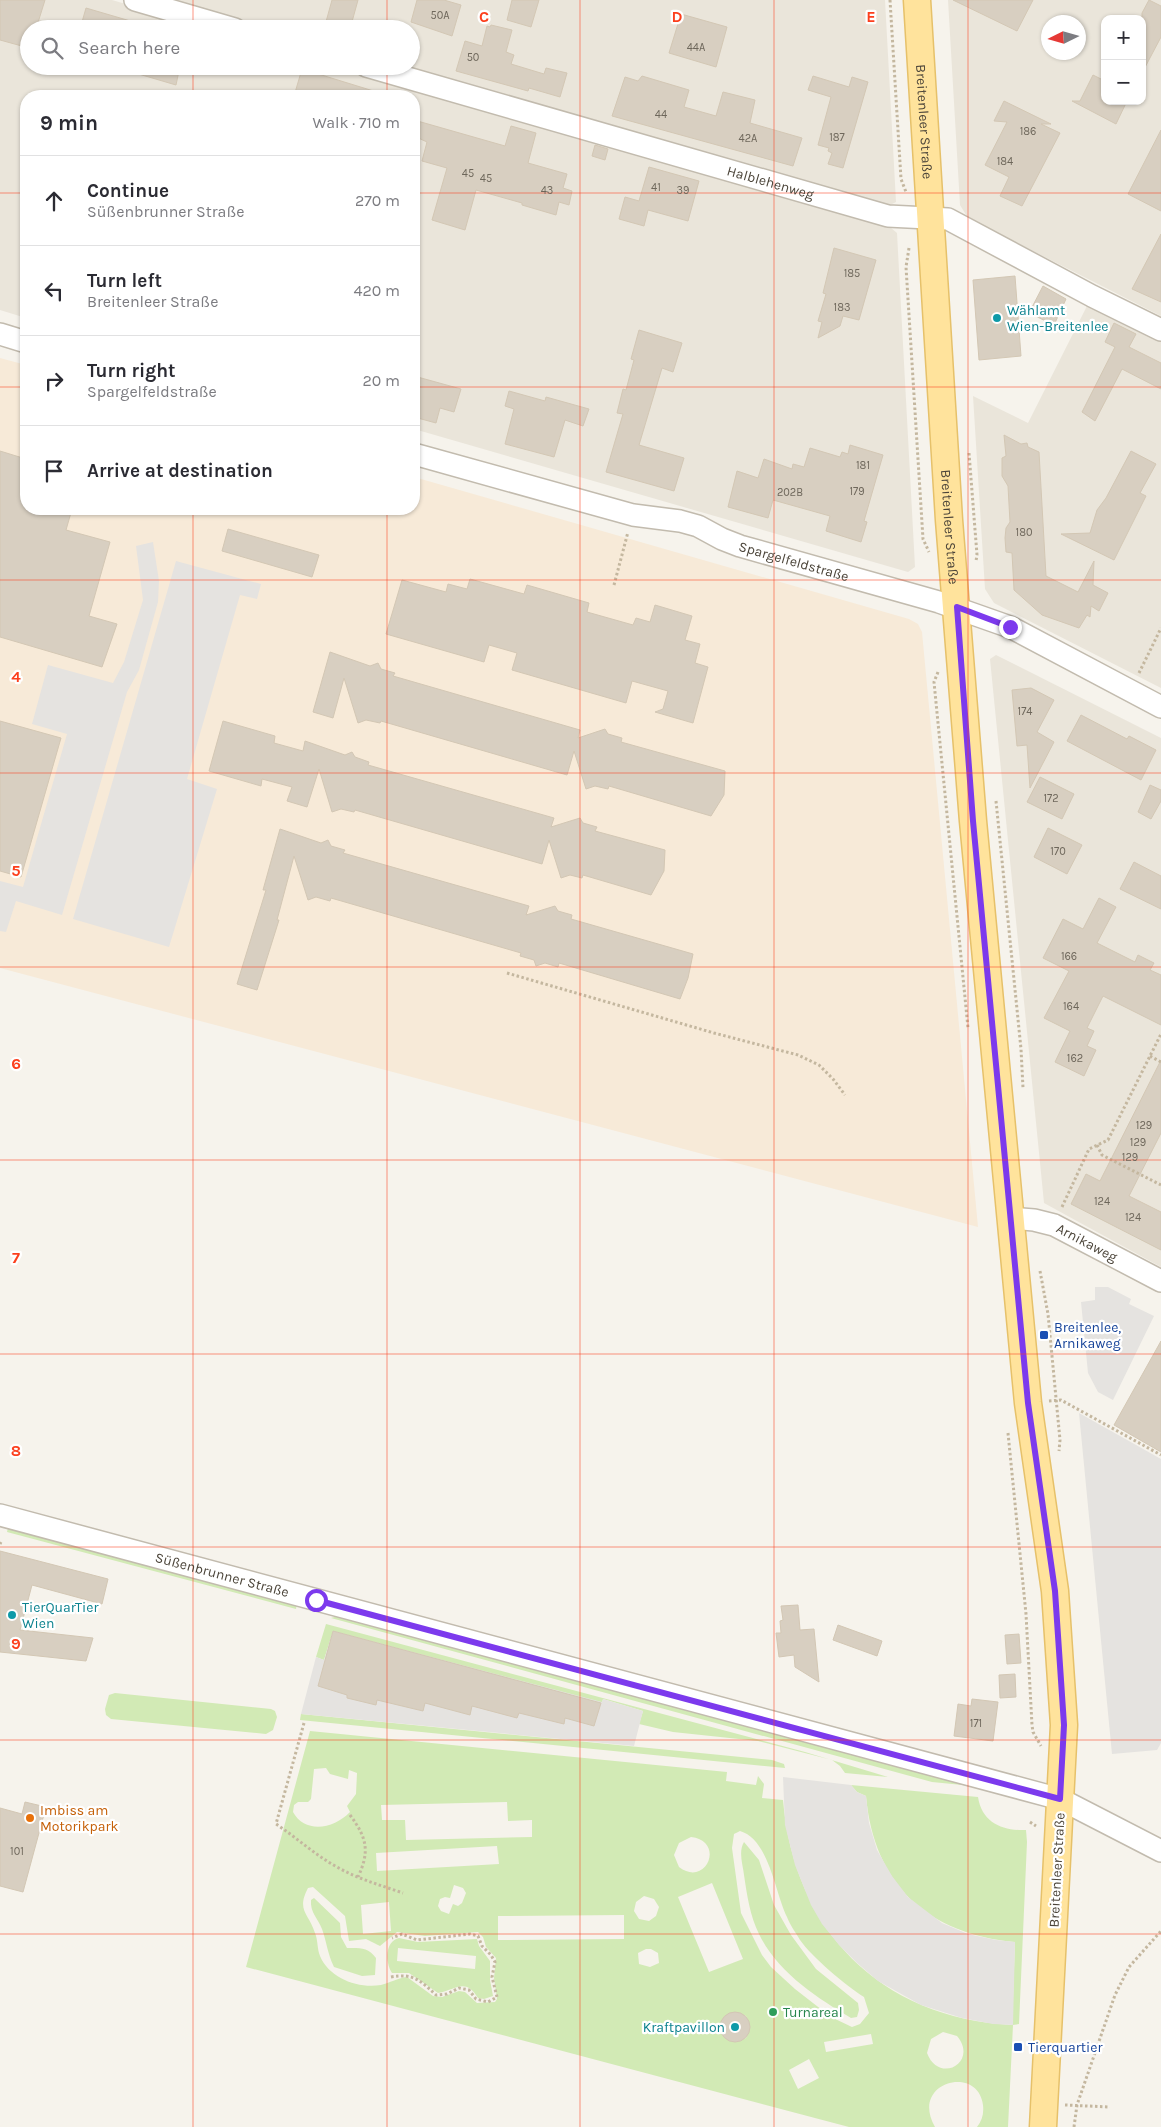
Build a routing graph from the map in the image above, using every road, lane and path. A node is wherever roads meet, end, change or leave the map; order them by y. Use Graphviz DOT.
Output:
graph roads {
  1 [pos="135,0"];
  2 [pos="890,0"];
  3 [pos="917,0"];
  4 [pos="204,20"];
  5 [pos="397,75"];
  6 [pos="908,199"];
  7 [pos="929,218"];
  8 [pos="910,240"];
  9 [pos="1161,330"];
  10 [pos="0,334"];
  11 [pos="20,340"];
  12 [pos="420,456"];
  13 [pos="633,515"];
  14 [pos="931,556"];
  15 [pos="614,585"];
  16 [pos="957,607"];
  17 [pos="1161,628"];
  18 [pos="1136,678"];
  19 [pos="1161,707"];
  20 [pos="995,796"];
  21 [pos="507,973"];
  22 [pos="1161,1034"];
  23 [pos="1150,1056"];
  24 [pos="1161,1062"];
  25 [pos="1023,1093"];
  26 [pos="845,1095"];
  27 [pos="1097,1145"];
  28 [pos="1161,1185"];
  29 [pos="1058,1214"];
  30 [pos="1010,1218"];
  31 [pos="1161,1282"];
  32 [pos="1028,1403"];
  33 [pos="1008,1432"];
  34 [pos="1161,1456"];
  35 [pos="0,1515"];
  36 [pos="304,1723"];
  37 [pos="1042,1750"];
  38 [pos="1060,1799"];
  39 [pos="350,1815"];
  40 [pos="1030,1822"];
  41 [pos="1036,1826"];
  42 [pos="1161,1851"];
  43 [pos="358,1878"];
  44 [pos="403,1893"];
  45 [pos="1161,1932"];
  46 [pos="392,1938"];
  47 [pos="392,1977"];
  48 [pos="1077,2106"];
  49 [pos="1110,2107"];
  50 [pos="1043,2127"];
  51 [pos="1074,2127"];
  1 -- 4 [label="street"];
  2 -- 6 [label="path"];
  3 -- 7 [label="main road, Breitenleer Straße"];
  5 -- 7 [label="street, Halblehenweg"];
  7 -- 9 [label="street, Halblehenweg"];
  7 -- 16 [label="main road, Breitenleer Straße"];
  8 -- 14 [label="path"];
  10 -- 11 [label="street"];
  12 -- 13 [label="street, Spargelfeldstraße"];
  13 -- 15 [label="path"];
  13 -- 16 [label="street, Spargelfeldstraße"];
  16 -- 19 [label="street, Spargelfeldstraße"];
  16 -- 30 [label="main road, Breitenleer Straße"];
  17 -- 18 [label="path"];
  20 -- 25 [label="path"];
  21 -- 26 [label="path"];
  22 -- 23 [label="path"];
  23 -- 24 [label="path"];
  23 -- 27 [label="path"];
  27 -- 28 [label="path"];
  27 -- 29 [label="path"];
  30 -- 31 [label="street, Arnikaweg"];
  30 -- 32 [label="main road, Breitenleer Straße"];
  32 -- 34 [label="path"];
  32 -- 38 [label="main road, Breitenleer Straße"];
  33 -- 37 [label="path"];
  35 -- 38 [label="street, Süßenbrunner Straße"];
  36 -- 43 [label="path"];
  38 -- 42 [label="street, Süßenbrunner Straße"];
  38 -- 50 [label="main road, Breitenleer Straße"];
  39 -- 43 [label="path"];
  40 -- 41 [label="path"];
  43 -- 44 [label="path"];
  45 -- 48 [label="path"];
  46 -- 47 [label="path"];
  48 -- 49 [label="path"];
  48 -- 51 [label="path"];
}
